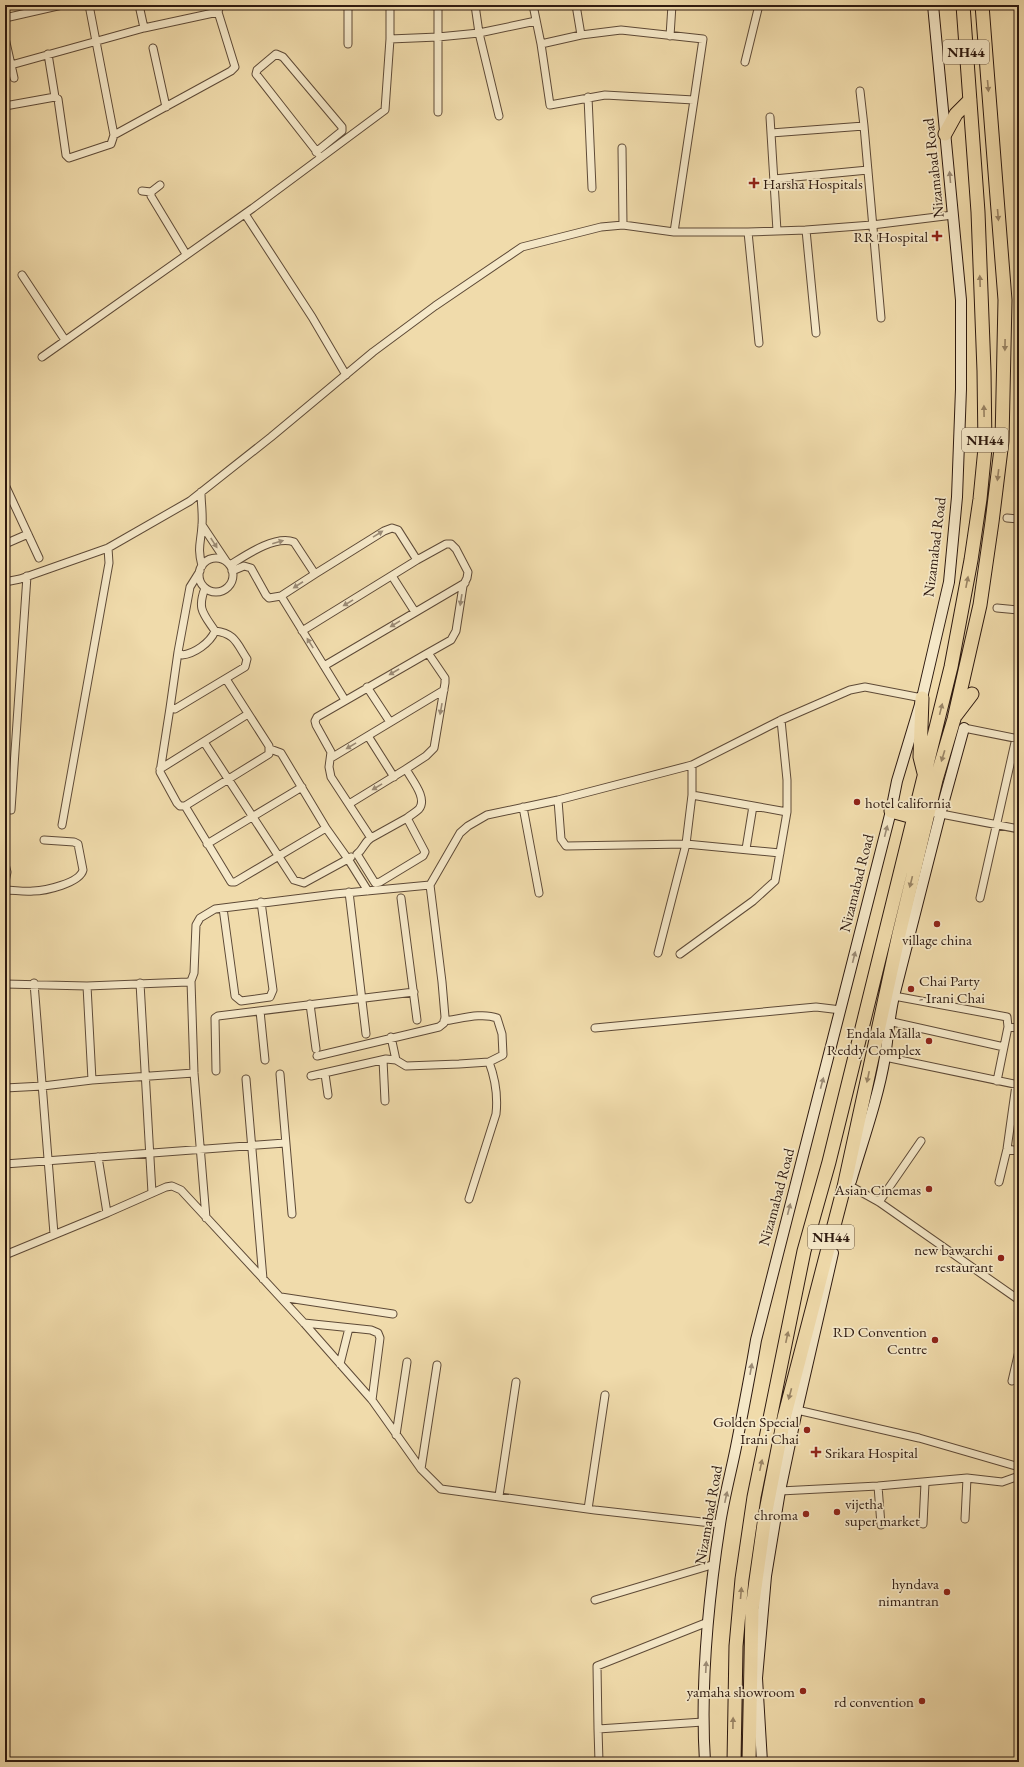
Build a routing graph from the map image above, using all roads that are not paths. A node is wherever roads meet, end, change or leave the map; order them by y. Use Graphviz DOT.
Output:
graph roads {
  1 [pos="62,5"];
  2 [pos="89,5"];
  3 [pos="139,5"];
  4 [pos="348,5"];
  5 [pos="390,5"];
  6 [pos="438,5"];
  7 [pos="475,5"];
  8 [pos="532,5"];
  9 [pos="576,5"];
  10 [pos="672,5"];
  11 [pos="759,5"];
  12 [pos="933,5"];
  13 [pos="963,5"];
  14 [pos="982,5"];
  15 [pos="219,9"];
  16 [pos="5,18"];
  17 [pos="536,21"];
  18 [pos="144,28"];
  19 [pos="479,33"];
  20 [pos="581,35"];
  21 [pos="670,36"];
  22 [pos="438,37"];
  23 [pos="5,38"];
  24 [pos="390,39"];
  25 [pos="96,41"];
  26 [pos="348,44"];
  27 [pos="541,44"];
  28 [pos="153,48"];
  29 [pos="48,54"];
  30 [pos="745,62"];
  31 [pos="11,65"];
  32 [pos="14,78"];
  33 [pos="860,90"];
  34 [pos="55,97"];
  35 [pos="588,97"];
  36 [pos="694,100"];
  37 [pos="970,100"];
  38 [pos="5,106"];
  39 [pos="166,107"];
  40 [pos="438,112"];
  41 [pos="499,116"];
  42 [pos="770,117"];
  43 [pos="864,126"];
  44 [pos="771,133"];
  45 [pos="946,134"];
  46 [pos="114,135"];
  47 [pos="622,148"];
  48 [pos="318,155"];
  49 [pos="868,170"];
  50 [pos="774,179"];
  51 [pos="160,185"];
  52 [pos="592,188"];
  53 [pos="142,191"];
  54 [pos="151,192"];
  55 [pos="245,214"];
  56 [pos="953,216"];
  57 [pos="623,225"];
  58 [pos="872,225"];
  59 [pos="777,230"];
  60 [pos="806,230"];
  61 [pos="674,232"];
  62 [pos="748,232"];
  63 [pos="186,254"];
  64 [pos="22,275"];
  65 [pos="881,318"];
  66 [pos="816,333"];
  67 [pos="65,340"];
  68 [pos="759,343"];
  69 [pos="42,357"];
  70 [pos="346,375"];
  71 [pos="6,487"];
  72 [pos="200,492"];
  73 [pos="1007,518"];
  74 [pos="1019,519"];
  75 [pos="202,525"];
  76 [pos="28,534"];
  77 [pos="5,544"];
  78 [pos="108,548"];
  79 [pos="39,558"];
  80 [pos="417,560"];
  81 [pos="230,566"];
  82 [pos="201,569"];
  83 [pos="315,574"];
  84 [pos="27,576"];
  85 [pos="392,576"];
  86 [pos="5,582"];
  87 [pos="464,583"];
  88 [pos="205,588"];
  89 [pos="281,596"];
  90 [pos="997,608"];
  91 [pos="1019,610"];
  92 [pos="416,612"];
  93 [pos="215,631"];
  94 [pos="302,631"];
  95 [pos="178,652"];
  96 [pos="428,653"];
  97 [pos="324,666"];
  98 [pos="226,679"];
  99 [pos="367,687"];
  100 [pos="444,690"];
  101 [pos="972,694"];
  102 [pos="922,698"];
  103 [pos="345,700"];
  104 [pos="170,708"];
  105 [pos="248,714"];
  106 [pos="954,719"];
  107 [pos="781,720"];
  108 [pos="390,722"];
  109 [pos="964,728"];
  110 [pos="368,736"];
  111 [pos="1018,738"];
  112 [pos="204,742"];
  113 [pos="270,750"];
  114 [pos="331,758"];
  115 [pos="692,765"];
  116 [pos="160,769"];
  117 [pos="406,769"];
  118 [pos="925,774"];
  119 [pos="394,777"];
  120 [pos="229,779"];
  121 [pos="302,787"];
  122 [pos="692,795"];
  123 [pos="558,800"];
  124 [pos="349,804"];
  125 [pos="185,806"];
  126 [pos="753,806"];
  127 [pos="523,807"];
  128 [pos="11,810"];
  129 [pos="891,811"];
  130 [pos="787,812"];
  131 [pos="934,813"];
  132 [pos="253,817"];
  133 [pos="914,817"];
  134 [pos="406,818"];
  135 [pos="62,825"];
  136 [pos="996,825"];
  137 [pos="326,828"];
  138 [pos="1019,829"];
  139 [pos="370,838"];
  140 [pos="44,840"];
  141 [pos="207,844"];
  142 [pos="686,844"];
  143 [pos="746,849"];
  144 [pos="780,853"];
  145 [pos="356,854"];
  146 [pos="278,856"];
  147 [pos="348,859"];
  148 [pos="5,864"];
  149 [pos="5,882"];
  150 [pos="430,885"];
  151 [pos="5,890"];
  152 [pos="368,891"];
  153 [pos="349,892"];
  154 [pos="538,893"];
  155 [pos="401,898"];
  156 [pos="980,898"];
  157 [pos="261,902"];
  158 [pos="223,908"];
  159 [pos="658,954"];
  160 [pos="680,954"];
  161 [pos="191,981"];
  162 [pos="34,983"];
  163 [pos="140,983"];
  164 [pos="5,984"];
  165 [pos="87,986"];
  166 [pos="414,992"];
  167 [pos="894,996"];
  168 [pos="362,998"];
  169 [pos="310,1004"];
  170 [pos="841,1010"];
  171 [pos="260,1011"];
  172 [pos="417,1020"];
  173 [pos="444,1021"];
  174 [pos="888,1021"];
  175 [pos="1008,1027"];
  176 [pos="595,1028"];
  177 [pos="1019,1028"];
  178 [pos="366,1034"];
  179 [pos="391,1038"];
  180 [pos="1004,1047"];
  181 [pos="885,1057"];
  182 [pos="265,1060"];
  183 [pos="383,1060"];
  184 [pos="396,1060"];
  185 [pos="489,1062"];
  186 [pos="216,1071"];
  187 [pos="194,1073"];
  188 [pos="280,1074"];
  189 [pos="325,1074"];
  190 [pos="311,1076"];
  191 [pos="145,1078"];
  192 [pos="246,1079"];
  193 [pos="92,1080"];
  194 [pos="997,1081"];
  195 [pos="1018,1085"];
  196 [pos="43,1086"];
  197 [pos="5,1088"];
  198 [pos="328,1094"];
  199 [pos="385,1101"];
  200 [pos="921,1141"];
  201 [pos="285,1143"];
  202 [pos="252,1145"];
  203 [pos="1007,1149"];
  204 [pos="201,1150"];
  205 [pos="1019,1151"];
  206 [pos="150,1152"];
  207 [pos="98,1157"];
  208 [pos="48,1160"];
  209 [pos="5,1164"];
  210 [pos="999,1182"];
  211 [pos="847,1184"];
  212 [pos="152,1193"];
  213 [pos="468,1199"];
  214 [pos="879,1202"];
  215 [pos="107,1214"];
  216 [pos="292,1214"];
  217 [pos="206,1219"];
  218 [pos="54,1234"];
  219 [pos="5,1255"];
  220 [pos="263,1279"];
  221 [pos="281,1297"];
  222 [pos="1019,1300"];
  223 [pos="393,1314"];
  224 [pos="304,1323"];
  225 [pos="349,1328"];
  226 [pos="1019,1351"];
  227 [pos="407,1362"];
  228 [pos="340,1364"];
  229 [pos="437,1365"];
  230 [pos="1012,1381"];
  231 [pos="516,1382"];
  232 [pos="606,1395"];
  233 [pos="372,1400"];
  234 [pos="797,1410"];
  235 [pos="396,1435"];
  236 [pos="1019,1467"];
  237 [pos="421,1469"];
  238 [pos="1019,1476"];
  239 [pos="967,1478"];
  240 [pos="925,1482"];
  241 [pos="878,1486"];
  242 [pos="780,1491"];
  243 [pos="499,1496"];
  244 [pos="588,1509"];
  245 [pos="965,1519"];
  246 [pos="720,1524"];
  247 [pos="923,1524"];
  248 [pos="881,1526"];
  249 [pos="748,1538"];
  250 [pos="762,1541"];
  251 [pos="715,1564"];
  252 [pos="762,1576"];
  253 [pos="595,1600"];
  254 [pos="708,1622"];
  255 [pos="702,1722"];
  256 [pos="598,1729"];
  257 [pos="600,1762"];
  258 [pos="705,1762"];
  259 [pos="734,1762"];
  260 [pos="749,1762"];
  261 [pos="762,1762"];
  1 -- 16 [label="street"];
  2 -- 25 [label="street"];
  3 -- 18 [label="street"];
  4 -- 26 [label="street"];
  5 -- 24 [label="street"];
  6 -- 22 [label="street"];
  7 -- 19 [label="street"];
  8 -- 17 [label="street"];
  9 -- 20 [label="street"];
  10 -- 21 [label="street"];
  11 -- 30 [label="street"];
  12 -- 45 [label="main road, Nizamabad Road"];
  13 -- 37 [label="highway, NH44"];
  14 -- 106 [label="highway, NH44, one-way"];
  15 -- 18 [label="street"];
  15 -- 39 [label="street"];
  17 -- 19 [label="street"];
  17 -- 27 [label="street"];
  18 -- 25 [label="street"];
  19 -- 22 [label="street"];
  19 -- 41 [label="street"];
  20 -- 21 [label="street"];
  20 -- 27 [label="street"];
  21 -- 36 [label="street"];
  22 -- 24 [label="street"];
  22 -- 40 [label="street"];
  23 -- 31 [label="street"];
  24 -- 48 [label="street"];
  25 -- 29 [label="street"];
  25 -- 46 [label="street"];
  27 -- 35 [label="street"];
  28 -- 39 [label="street"];
  29 -- 31 [label="street"];
  29 -- 34 [label="street"];
  31 -- 32 [label="street"];
  33 -- 43 [label="street"];
  34 -- 38 [label="street"];
  34 -- 46 [label="street"];
  35 -- 36 [label="street"];
  35 -- 52 [label="street"];
  36 -- 61 [label="street"];
  37 -- 45 [label="highway"];
  118 -- 37 [label="highway, NH44, one-way"];
  39 -- 46 [label="street"];
  42 -- 44 [label="street"];
  43 -- 44 [label="street"];
  43 -- 49 [label="street"];
  44 -- 50 [label="street"];
  56 -- 45 [label="main road, Nizamabad Road, one-way"];
  47 -- 57 [label="street"];
  48 -- 48 [label="street"];
  48 -- 55 [label="street"];
  49 -- 50 [label="street"];
  49 -- 58 [label="street"];
  50 -- 59 [label="street"];
  51 -- 54 [label="street"];
  53 -- 54 [label="street"];
  54 -- 63 [label="street"];
  55 -- 63 [label="street"];
  55 -- 70 [label="street"];
  56 -- 58 [label="street"];
  56 -- 102 [label="main road, Nizamabad Road"];
  57 -- 61 [label="street"];
  57 -- 70 [label="street"];
  58 -- 60 [label="street"];
  58 -- 65 [label="street"];
  59 -- 60 [label="street"];
  59 -- 62 [label="street"];
  60 -- 66 [label="street"];
  61 -- 62 [label="street"];
  62 -- 68 [label="street"];
  63 -- 67 [label="street"];
  64 -- 67 [label="street"];
  67 -- 69 [label="street"];
  70 -- 72 [label="street"];
  71 -- 76 [label="street"];
  72 -- 75 [label="street"];
  72 -- 78 [label="street"];
  73 -- 74 [label="street"];
  75 -- 81 [label="street, one-way"];
  75 -- 82 [label="street"];
  76 -- 77 [label="street"];
  76 -- 79 [label="street"];
  78 -- 84 [label="street"];
  78 -- 135 [label="street"];
  83 -- 80 [label="street, one-way"];
  80 -- 85 [label="street"];
  80 -- 87 [label="street"];
  81 -- 82 [label="street"];
  81 -- 83 [label="street, one-way"];
  81 -- 88 [label="street"];
  81 -- 89 [label="street"];
  82 -- 88 [label="street"];
  82 -- 95 [label="street"];
  83 -- 89 [label="street, one-way"];
  84 -- 86 [label="street"];
  84 -- 128 [label="street"];
  85 -- 92 [label="street"];
  85 -- 94 [label="street, one-way"];
  87 -- 92 [label="street"];
  87 -- 96 [label="street, one-way"];
  88 -- 93 [label="street"];
  89 -- 94 [label="street"];
  90 -- 91 [label="street"];
  92 -- 97 [label="street, one-way"];
  93 -- 95 [label="street"];
  93 -- 98 [label="street"];
  97 -- 94 [label="street, one-way"];
  95 -- 104 [label="street"];
  96 -- 99 [label="street, one-way"];
  96 -- 100 [label="street"];
  97 -- 103 [label="street"];
  98 -- 104 [label="street"];
  98 -- 105 [label="street"];
  99 -- 103 [label="street"];
  99 -- 108 [label="street"];
  100 -- 108 [label="street"];
  100 -- 117 [label="street, one-way"];
  101 -- 106 [label="highway"];
  102 -- 107 [label="street"];
  102 -- 118 [label="highway"];
  102 -- 129 [label="main road, Nizamabad Road"];
  103 -- 114 [label="street"];
  104 -- 116 [label="street"];
  105 -- 112 [label="street"];
  105 -- 113 [label="street"];
  106 -- 131 [label="highway, NH44, one-way"];
  107 -- 115 [label="street"];
  107 -- 130 [label="street"];
  108 -- 110 [label="street"];
  109 -- 111 [label="street"];
  109 -- 131 [label="main road"];
  110 -- 114 [label="street, one-way"];
  110 -- 119 [label="street"];
  111 -- 136 [label="street"];
  112 -- 116 [label="street"];
  112 -- 120 [label="street"];
  113 -- 120 [label="street"];
  113 -- 121 [label="street"];
  114 -- 124 [label="street"];
  115 -- 122 [label="street"];
  115 -- 123 [label="street"];
  116 -- 125 [label="street"];
  117 -- 119 [label="street"];
  117 -- 134 [label="street"];
  118 -- 133 [label="highway, NH44"];
  119 -- 124 [label="street, one-way"];
  120 -- 125 [label="street"];
  120 -- 132 [label="street"];
  121 -- 132 [label="street"];
  121 -- 137 [label="street"];
  122 -- 126 [label="street"];
  122 -- 142 [label="street"];
  123 -- 127 [label="street"];
  123 -- 142 [label="street"];
  124 -- 139 [label="street"];
  125 -- 141 [label="street"];
  126 -- 130 [label="street"];
  126 -- 143 [label="street"];
  127 -- 150 [label="street"];
  127 -- 154 [label="street"];
  129 -- 133 [label="highway"];
  170 -- 129 [label="main road, Nizamabad Road, one-way"];
  130 -- 144 [label="street"];
  131 -- 136 [label="street"];
  131 -- 167 [label="main road"];
  131 -- 211 [label="highway, NH44, one-way"];
  132 -- 141 [label="street"];
  132 -- 146 [label="street"];
  249 -- 133 [label="highway, NH44, one-way"];
  134 -- 139 [label="street"];
  134 -- 145 [label="street"];
  136 -- 138 [label="street"];
  136 -- 156 [label="street"];
  137 -- 146 [label="street"];
  137 -- 147 [label="street"];
  139 -- 145 [label="street"];
  140 -- 151 [label="street"];
  141 -- 146 [label="street"];
  142 -- 143 [label="street"];
  142 -- 159 [label="street"];
  143 -- 144 [label="street"];
  144 -- 160 [label="street"];
  145 -- 147 [label="street"];
  146 -- 147 [label="street"];
  147 -- 152 [label="street"];
  148 -- 149 [label="street"];
  150 -- 152 [label="street"];
  150 -- 173 [label="street"];
  152 -- 153 [label="street"];
  153 -- 157 [label="street"];
  153 -- 168 [label="street"];
  155 -- 166 [label="street"];
  157 -- 158 [label="street"];
  157 -- 158 [label="street"];
  158 -- 161 [label="street"];
  161 -- 163 [label="street"];
  161 -- 187 [label="street"];
  162 -- 164 [label="street"];
  162 -- 165 [label="street"];
  162 -- 196 [label="street"];
  163 -- 165 [label="street"];
  163 -- 191 [label="street"];
  165 -- 193 [label="street"];
  166 -- 168 [label="street"];
  166 -- 172 [label="street"];
  167 -- 174 [label="main road"];
  167 -- 175 [label="street"];
  168 -- 169 [label="street"];
  168 -- 178 [label="street"];
  169 -- 171 [label="street"];
  169 -- 179 [label="street"];
  170 -- 176 [label="street"];
  246 -- 170 [label="main road, Nizamabad Road, one-way"];
  171 -- 182 [label="street"];
  171 -- 186 [label="street"];
  173 -- 179 [label="street"];
  173 -- 185 [label="street"];
  174 -- 180 [label="street"];
  174 -- 181 [label="main road"];
  175 -- 177 [label="street"];
  175 -- 180 [label="street"];
  179 -- 184 [label="street"];
  180 -- 194 [label="street"];
  181 -- 194 [label="street"];
  181 -- 211 [label="main road"];
  183 -- 184 [label="street"];
  183 -- 189 [label="street"];
  183 -- 199 [label="street"];
  184 -- 185 [label="street"];
  185 -- 213 [label="street"];
  187 -- 191 [label="street"];
  187 -- 204 [label="street"];
  188 -- 201 [label="street"];
  189 -- 190 [label="street"];
  189 -- 198 [label="street"];
  191 -- 193 [label="street"];
  191 -- 206 [label="street"];
  192 -- 202 [label="street"];
  193 -- 196 [label="street"];
  194 -- 195 [label="street"];
  195 -- 203 [label="street"];
  196 -- 197 [label="street"];
  196 -- 208 [label="street"];
  200 -- 214 [label="street"];
  201 -- 202 [label="street"];
  201 -- 216 [label="street"];
  202 -- 204 [label="street"];
  202 -- 220 [label="street"];
  203 -- 205 [label="street"];
  203 -- 210 [label="street"];
  204 -- 206 [label="street"];
  204 -- 217 [label="street"];
  206 -- 207 [label="street"];
  206 -- 212 [label="street"];
  207 -- 208 [label="street"];
  207 -- 215 [label="street"];
  208 -- 209 [label="street"];
  208 -- 218 [label="street"];
  211 -- 214 [label="street"];
  211 -- 234 [label="main road"];
  211 -- 250 [label="highway, NH44, one-way"];
  212 -- 215 [label="street"];
  212 -- 217 [label="street"];
  214 -- 222 [label="street"];
  215 -- 218 [label="street"];
  217 -- 220 [label="street"];
  218 -- 219 [label="street"];
  220 -- 221 [label="street"];
  221 -- 223 [label="street"];
  221 -- 224 [label="street"];
  224 -- 225 [label="street"];
  224 -- 228 [label="street"];
  225 -- 228 [label="street"];
  225 -- 233 [label="street"];
  226 -- 230 [label="street"];
  227 -- 235 [label="street"];
  228 -- 233 [label="street"];
  229 -- 237 [label="street"];
  231 -- 243 [label="street"];
  232 -- 244 [label="street"];
  233 -- 235 [label="street"];
  234 -- 236 [label="street"];
  234 -- 242 [label="main road"];
  235 -- 237 [label="street"];
  237 -- 243 [label="street"];
  238 -- 239 [label="street"];
  239 -- 240 [label="street"];
  239 -- 245 [label="street"];
  240 -- 241 [label="street"];
  240 -- 247 [label="street"];
  241 -- 242 [label="street"];
  241 -- 248 [label="street"];
  242 -- 252 [label="main road"];
  243 -- 244 [label="street"];
  244 -- 246 [label="street"];
  246 -- 251 [label="main road, Nizamabad Road"];
  249 -- 250 [label="highway"];
  259 -- 249 [label="highway, NH44, one-way"];
  250 -- 252 [label="highway, NH44"];
  251 -- 253 [label="street"];
  251 -- 254 [label="main road, Nizamabad Road"];
  252 -- 260 [label="highway, NH44"];
  252 -- 261 [label="main road"];
  255 -- 254 [label="main road, Nizamabad Road, one-way"];
  254 -- 256 [label="street"];
  255 -- 256 [label="street"];
  255 -- 258 [label="main road, Nizamabad Road"];
  256 -- 257 [label="street"];
}
